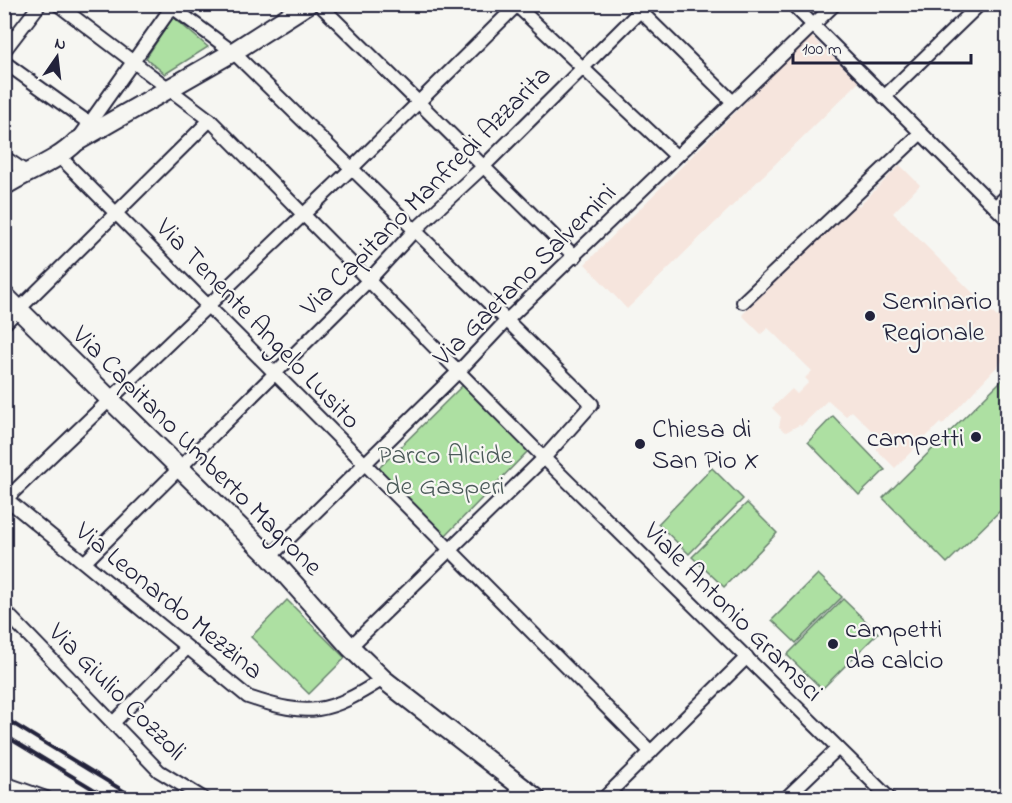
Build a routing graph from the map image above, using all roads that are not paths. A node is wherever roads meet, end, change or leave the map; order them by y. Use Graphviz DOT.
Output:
graph roads {
  1 [pos="40,4"];
  2 [pos="57,4"];
  3 [pos="308,4"];
  4 [pos="320,4"];
  5 [pos="792,4"];
  6 [pos="835,4"];
  7 [pos="980,4"];
  8 [pos="172,5"];
  9 [pos="516,5"];
  10 [pos="640,7"];
  11 [pos="812,25"];
  12 [pos="4,51"];
  13 [pos="233,52"];
  14 [pos="132,60"];
  15 [pos="4,62"];
  16 [pos="582,68"];
  17 [pos="169,87"];
  18 [pos="884,97"];
  19 [pos="419,102"];
  20 [pos="733,102"];
  21 [pos="210,120"];
  22 [pos="89,123"];
  23 [pos="921,133"];
  24 [pos="76,142"];
  25 [pos="676,156"];
  26 [pos="4,157"];
  27 [pos="60,157"];
  28 [pos="484,166"];
  29 [pos="351,169"];
  30 [pos="26,172"];
  31 [pos="4,186"];
  32 [pos="1008,195"];
  33 [pos="995,207"];
  34 [pos="303,213"];
  35 [pos="118,214"];
  36 [pos="1008,220"];
  37 [pos="414,231"];
  38 [pos="575,257"];
  39 [pos="369,280"];
  40 [pos="4,295"];
  41 [pos="743,302"];
  42 [pos="208,307"];
  43 [pos="20,309"];
  44 [pos="506,321"];
  45 [pos="4,324"];
  46 [pos="459,371"];
  47 [pos="274,374"];
  48 [pos="111,398"];
  49 [pos="544,458"];
  50 [pos="364,465"];
  51 [pos="181,467"];
  52 [pos="5,499"];
  53 [pos="449,550"];
  54 [pos="270,557"];
  55 [pos="85,562"];
  56 [pos="4,610"];
  57 [pos="350,647"];
  58 [pos="187,648"];
  59 [pos="747,657"];
  60 [pos="382,679"];
  61 [pos="114,722"];
  62 [pos="838,748"];
  63 [pos="651,752"];
  64 [pos="4,783"];
  65 [pos="1008,793"];
  66 [pos="46,798"];
  67 [pos="203,798"];
  68 [pos="536,798"];
  69 [pos="604,798"];
  70 [pos="786,798"];
  71 [pos="889,798"];
  72 [pos="1003,798"];
  1 -- 12 [label="street"];
  2 -- 14 [label="street, Viale Antonio Gramsci"];
  3 -- 13 [label="street"];
  4 -- 19 [label="street"];
  5 -- 11 [label="street"];
  6 -- 11 [label="street, Via Gaetano Salvemini"];
  7 -- 18 [label="street"];
  8 -- 13 [label="street"];
  8 -- 14 [label="street"];
  9 -- 16 [label="street"];
  9 -- 19 [label="street"];
  10 -- 16 [label="street, Via Capitano Manfredi Azzarita"];
  10 -- 20 [label="street"];
  11 -- 18 [label="street"];
  11 -- 20 [label="street, Via Gaetano Salvemini"];
  13 -- 17 [label="street"];
  13 -- 29 [label="street"];
  14 -- 17 [label="street, Viale Antonio Gramsci"];
  14 -- 22 [label="street"];
  15 -- 22 [label="street"];
  16 -- 25 [label="street"];
  16 -- 28 [label="street, Via Capitano Manfredi Azzarita"];
  17 -- 21 [label="street, Viale Antonio Gramsci"];
  17 -- 24 [label="street"];
  18 -- 23 [label="street"];
  19 -- 28 [label="street"];
  19 -- 29 [label="street"];
  20 -- 25 [label="street, Via Gaetano Salvemini"];
  21 -- 34 [label="street, Viale Antonio Gramsci"];
  21 -- 35 [label="street"];
  22 -- 24 [label="street"];
  23 -- 33 [label="street"];
  23 -- 41 [label="street"];
  24 -- 27 [label="street"];
  25 -- 38 [label="street, Via Gaetano Salvemini"];
  26 -- 30 [label="street"];
  27 -- 30 [label="street"];
  27 -- 35 [label="street, Via Tenente Angelo Lusito"];
  28 -- 37 [label="street, Via Capitano Manfredi Azzarita"];
  28 -- 38 [label="street"];
  29 -- 34 [label="street"];
  29 -- 37 [label="street"];
  30 -- 31 [label="street"];
  32 -- 33 [label="street"];
  33 -- 36 [label="street"];
  34 -- 39 [label="street, Viale Antonio Gramsci"];
  34 -- 42 [label="street"];
  35 -- 42 [label="street, Via Tenente Angelo Lusito"];
  35 -- 43 [label="street"];
  37 -- 39 [label="street, Via Capitano Manfredi Azzarita"];
  37 -- 44 [label="street"];
  38 -- 44 [label="street, Via Gaetano Salvemini"];
  39 -- 46 [label="street, Viale Antonio Gramsci"];
  39 -- 47 [label="street, Via Capitano Manfredi Azzarita"];
  40 -- 43 [label="street, Via Capitano Umberto Magrone"];
  42 -- 47 [label="street, Via Tenente Angelo Lusito"];
  42 -- 48 [label="street"];
  43 -- 45 [label="street"];
  43 -- 48 [label="street, Via Capitano Umberto Magrone"];
  44 -- 46 [label="street, Via Gaetano Salvemini"];
  44 -- 49 [label="street"];
  46 -- 49 [label="street, Viale Antonio Gramsci"];
  46 -- 50 [label="street, Via Gaetano Salvemini"];
  47 -- 50 [label="street, Via Tenente Angelo Lusito"];
  47 -- 51 [label="street, Via Capitano Manfredi Azzarita"];
  48 -- 51 [label="street, Via Capitano Umberto Magrone"];
  48 -- 52 [label="street"];
  49 -- 53 [label="street"];
  49 -- 59 [label="street, Viale Antonio Gramsci"];
  50 -- 53 [label="street, Via Tenente Angelo Lusito"];
  50 -- 54 [label="street, Via Gaetano Salvemini"];
  51 -- 54 [label="street, Via Capitano Umberto Magrone"];
  51 -- 55 [label="street, Via Capitano Manfredi Azzarita"];
  52 -- 55 [label="street, Via Leonardo Mezzina"];
  53 -- 57 [label="street"];
  53 -- 63 [label="street, Via Tenente Angelo Lusito"];
  54 -- 57 [label="street, Via Capitano Umberto Magrone"];
  55 -- 58 [label="street, Via Leonardo Mezzina"];
  56 -- 61 [label="street, Via Giulio Cozzoli"];
  57 -- 60 [label="street, Via Capitano Umberto Magrone"];
  58 -- 60 [label="street, Via Leonardo Mezzina"];
  58 -- 61 [label="street"];
  59 -- 62 [label="street, Viale Antonio Gramsci"];
  59 -- 63 [label="street"];
  60 -- 68 [label="street, Via Capitano Umberto Magrone"];
  61 -- 67 [label="street, Via Giulio Cozzoli"];
  62 -- 70 [label="street"];
  62 -- 71 [label="street, Viale Antonio Gramsci"];
  63 -- 69 [label="street"];
  64 -- 66 [label="street"];
  65 -- 72 [label="street"];
}
